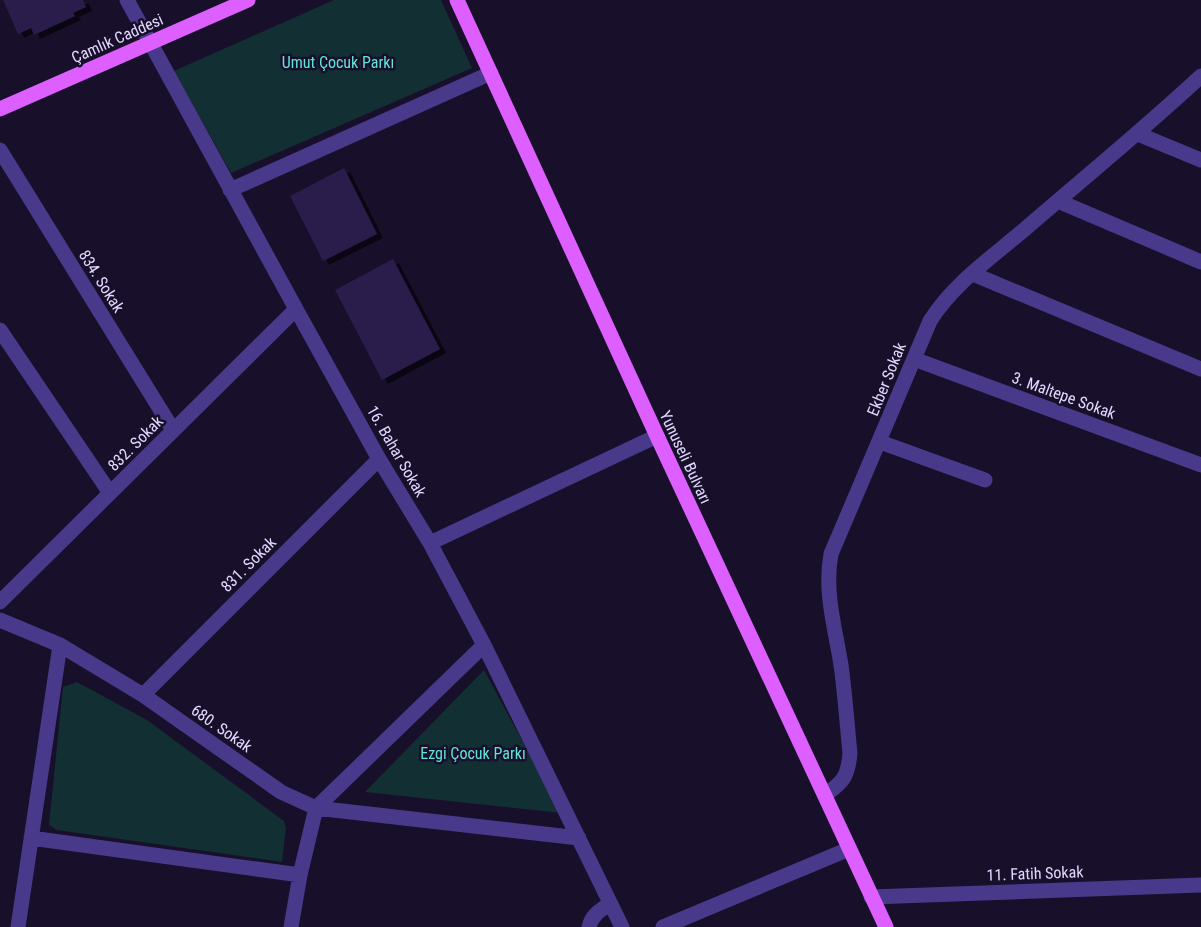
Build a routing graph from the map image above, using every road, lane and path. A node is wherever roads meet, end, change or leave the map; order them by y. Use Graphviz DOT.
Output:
graph roads {
  1 [pos="127,0"];
  2 [pos="248,0"];
  3 [pos="457,0"];
  4 [pos="150,44"];
  5 [pos="491,73"];
  6 [pos="1201,76"];
  7 [pos="0,109"];
  8 [pos="1138,134"];
  9 [pos="0,150"];
  10 [pos="1201,160"];
  11 [pos="230,190"];
  12 [pos="1058,201"];
  13 [pos="1201,262"];
  14 [pos="973,274"];
  15 [pos="296,309"];
  16 [pos="0,330"];
  17 [pos="914,358"];
  18 [pos="1201,369"];
  19 [pos="173,430"];
  20 [pos="657,436"];
  21 [pos="880,442"];
  22 [pos="379,459"];
  23 [pos="1201,465"];
  24 [pos="985,480"];
  25 [pos="110,493"];
  26 [pos="430,543"];
  27 [pos="0,602"];
  28 [pos="0,620"];
  29 [pos="60,645"];
  30 [pos="484,645"];
  31 [pos="143,695"];
  32 [pos="825,795"];
  33 [pos="316,808"];
  34 [pos="31,838"];
  35 [pos="579,838"];
  36 [pos="849,849"];
  37 [pos="300,875"];
  38 [pos="1201,885"];
  39 [pos="871,897"];
  40 [pos="610,904"];
  41 [pos="18,927"];
  42 [pos="291,927"];
  43 [pos="589,927"];
  44 [pos="622,927"];
  45 [pos="663,927"];
  46 [pos="886,927"];
  1 -- 4 [label="street, 16. Bahar Sokak"];
  2 -- 4 [label="main road, Çamlık Caddesi"];
  3 -- 5 [label="main road, Yunuseli Bulvarı"];
  4 -- 7 [label="main road, Çamlık Caddesi"];
  4 -- 11 [label="street, 16. Bahar Sokak"];
  5 -- 11 [label="street"];
  5 -- 20 [label="main road, Yunuseli Bulvarı"];
  6 -- 8 [label="street, Ekber Sokak"];
  8 -- 10 [label="street"];
  8 -- 12 [label="street, Ekber Sokak"];
  9 -- 19 [label="street, 834. Sokak"];
  11 -- 15 [label="street, 16. Bahar Sokak"];
  12 -- 13 [label="street"];
  12 -- 14 [label="street, Ekber Sokak"];
  14 -- 17 [label="street, Ekber Sokak"];
  14 -- 18 [label="street"];
  15 -- 19 [label="street, 832. Sokak"];
  15 -- 22 [label="street, 16. Bahar Sokak"];
  16 -- 25 [label="street"];
  17 -- 21 [label="street, Ekber Sokak"];
  17 -- 23 [label="street, 3. Maltepe Sokak"];
  19 -- 25 [label="street, 832. Sokak"];
  20 -- 26 [label="street"];
  20 -- 32 [label="main road, Yunuseli Bulvarı"];
  21 -- 24 [label="street"];
  21 -- 32 [label="street, Ekber Sokak"];
  22 -- 26 [label="street, 16. Bahar Sokak"];
  22 -- 31 [label="street, 831. Sokak"];
  25 -- 27 [label="street, 832. Sokak"];
  26 -- 30 [label="street, 16. Bahar Sokak"];
  28 -- 29 [label="street, 680. Sokak"];
  29 -- 31 [label="street, 680. Sokak"];
  29 -- 34 [label="street"];
  30 -- 33 [label="street"];
  30 -- 35 [label="street, 16. Bahar Sokak"];
  31 -- 33 [label="street, 680. Sokak"];
  32 -- 36 [label="main road, Yunuseli Bulvarı"];
  33 -- 35 [label="street, 680. Sokak"];
  33 -- 37 [label="street"];
  34 -- 37 [label="street"];
  34 -- 41 [label="street"];
  35 -- 40 [label="street, 16. Bahar Sokak"];
  36 -- 39 [label="main road, Yunuseli Bulvarı"];
  36 -- 45 [label="street"];
  37 -- 42 [label="street"];
  38 -- 39 [label="street, 11. Fatih Sokak"];
  39 -- 46 [label="main road, Yunuseli Bulvarı"];
  40 -- 43 [label="street"];
  40 -- 44 [label="street, 16. Bahar Sokak"];
}
